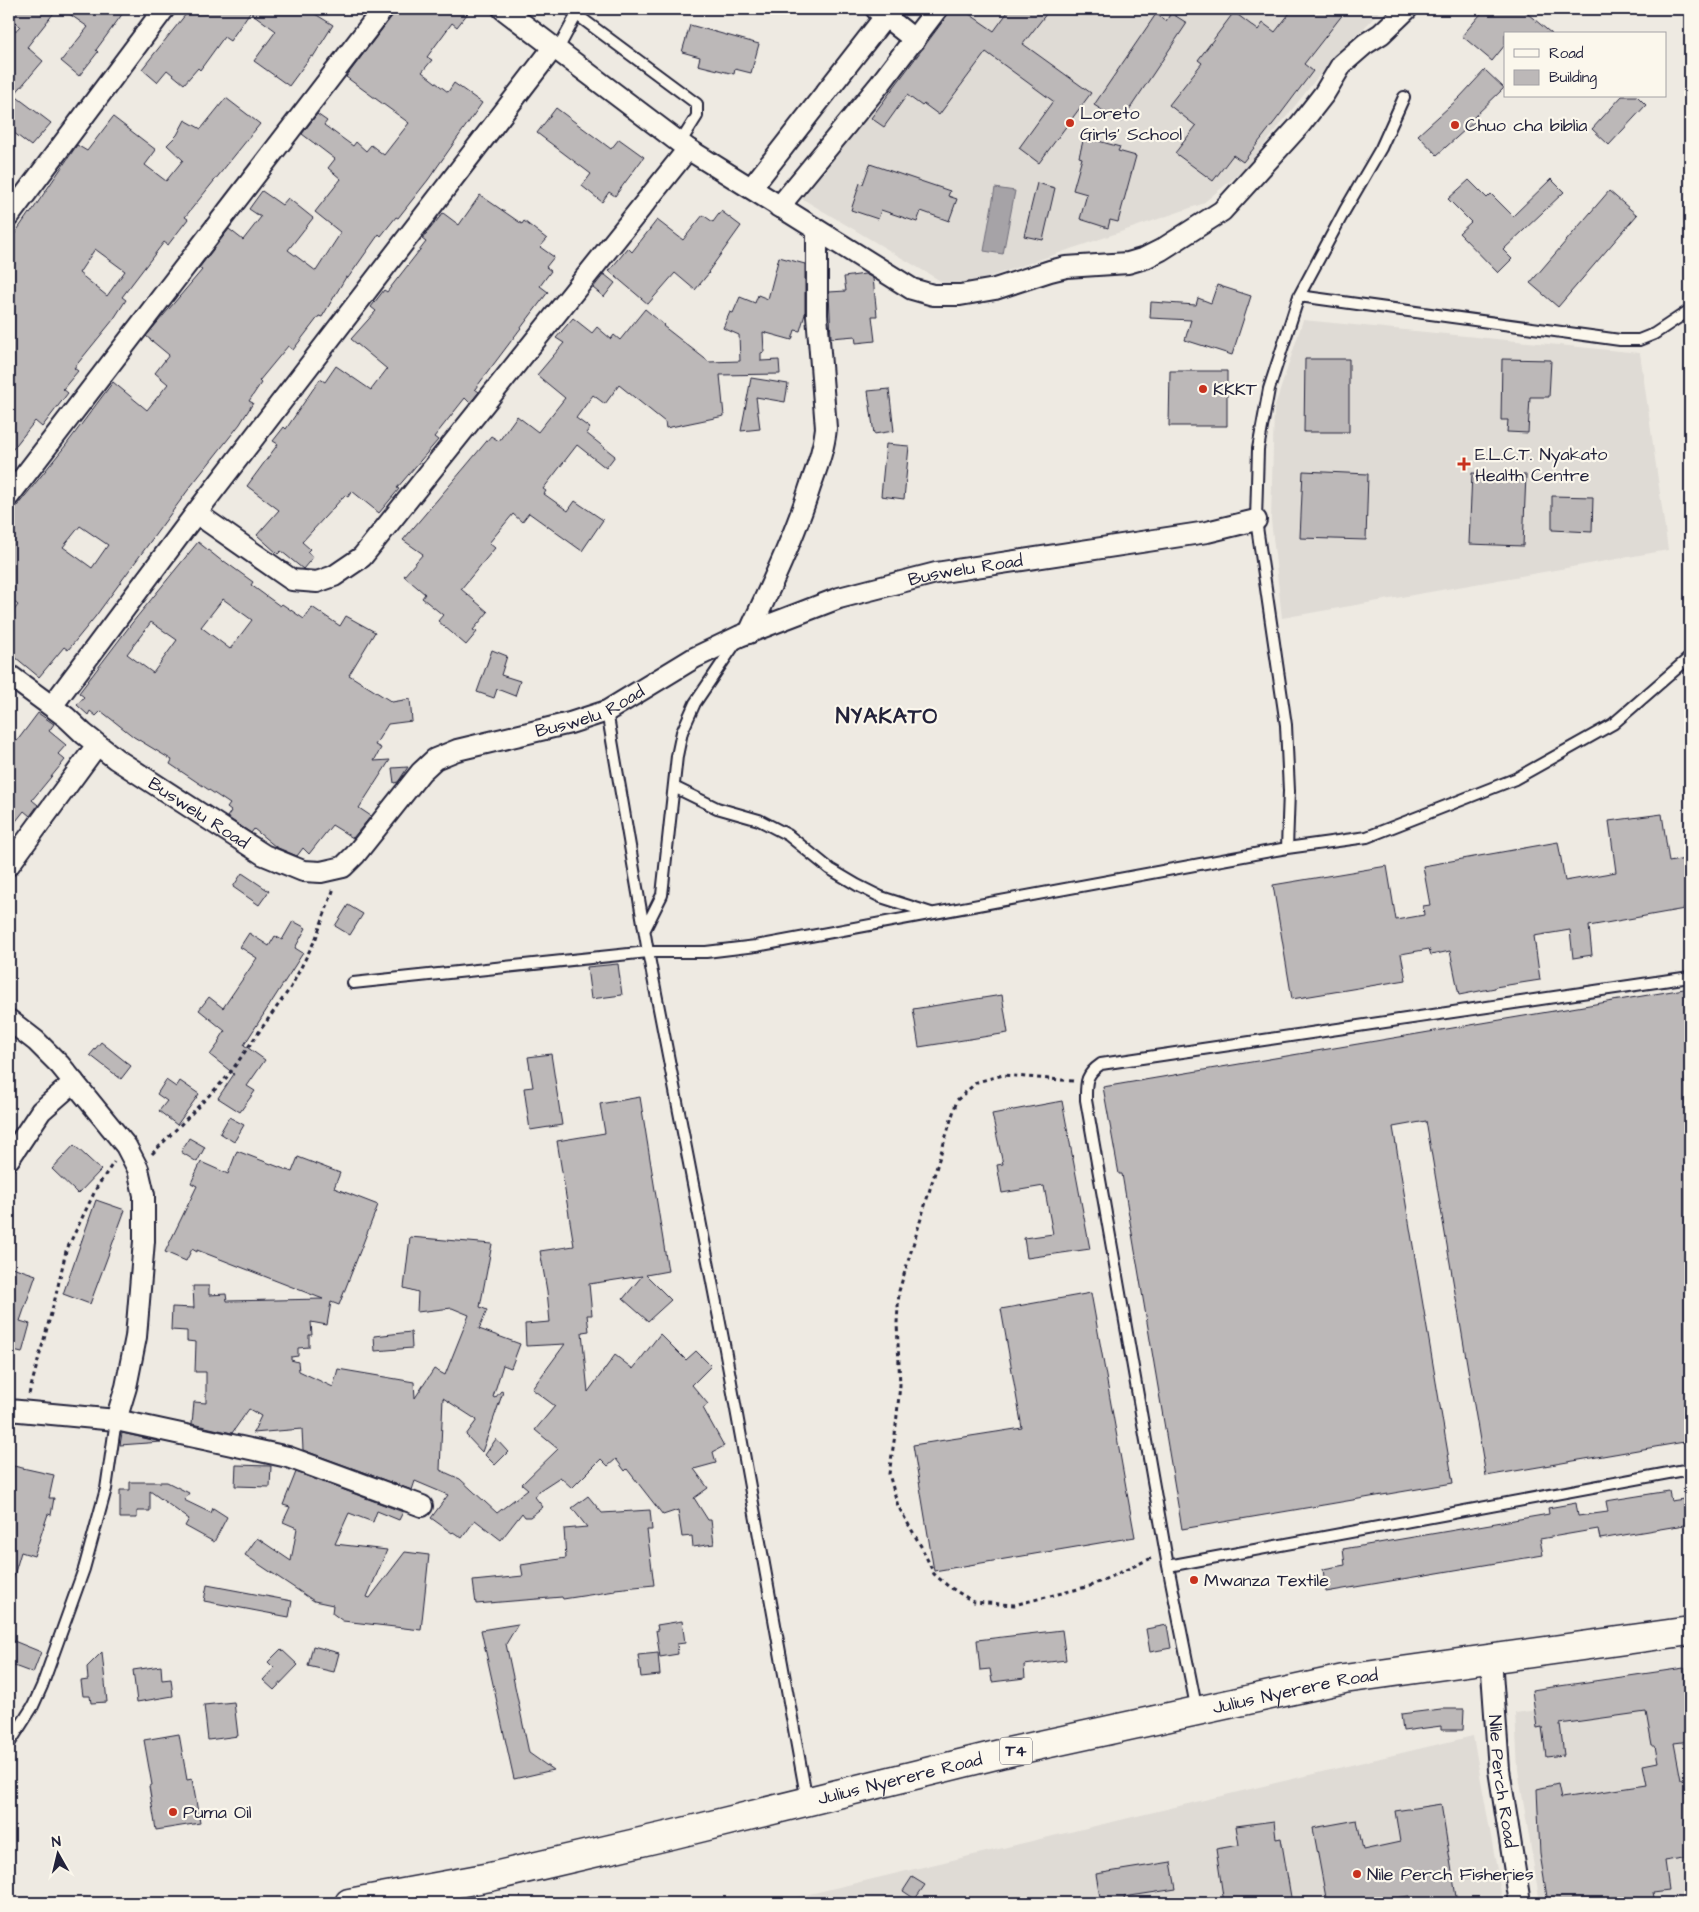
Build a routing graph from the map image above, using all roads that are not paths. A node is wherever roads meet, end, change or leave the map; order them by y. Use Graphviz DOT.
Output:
graph roads {
  1 [pos="164,9"];
  2 [pos="383,9"];
  3 [pos="503,9"];
  4 [pos="938,9"];
  5 [pos="1407,9"];
  6 [pos="573,12"];
  7 [pos="884,12"];
  8 [pos="915,40"];
  9 [pos="555,50"];
  10 [pos="1404,98"];
  11 [pos="684,146"];
  12 [pos="752,187"];
  13 [pos="779,207"];
  14 [pos="9,216"];
  15 [pos="817,231"];
  16 [pos="1298,296"];
  17 [pos="1690,310"];
  18 [pos="9,496"];
  19 [pos="196,513"];
  20 [pos="1256,520"];
  21 [pos="744,634"];
  22 [pos="1690,657"];
  23 [pos="9,676"];
  24 [pos="52,706"];
  25 [pos="607,711"];
  26 [pos="97,745"];
  27 [pos="674,786"];
  28 [pos="1287,848"];
  29 [pos="9,865"];
  30 [pos="932,914"];
  31 [pos="645,929"];
  32 [pos="648,952"];
  33 [pos="1690,977"];
  34 [pos="353,983"];
  35 [pos="9,1020"];
  36 [pos="74,1082"];
  37 [pos="9,1159"];
  38 [pos="17,1410"];
  39 [pos="116,1420"];
  40 [pos="1690,1469"];
  41 [pos="422,1506"];
  42 [pos="1168,1566"];
  43 [pos="1690,1631"];
  44 [pos="1491,1658"];
  45 [pos="1198,1712"];
  46 [pos="10,1744"];
  47 [pos="807,1801"];
  48 [pos="349,1903"];
  49 [pos="1520,1903"];
  1 -- 14 [label="street"];
  2 -- 18 [label="street"];
  3 -- 9 [label="street"];
  4 -- 8 [label="street"];
  5 -- 15 [label="street"];
  6 -- 9 [label="lane"];
  6 -- 11 [label="lane"];
  7 -- 8 [label="street"];
  7 -- 12 [label="street"];
  8 -- 13 [label="street"];
  9 -- 11 [label="street"];
  9 -- 19 [label="street"];
  10 -- 16 [label="lane"];
  11 -- 12 [label="street"];
  11 -- 19 [label="street"];
  12 -- 13 [label="street"];
  13 -- 15 [label="street"];
  15 -- 21 [label="street"];
  16 -- 17 [label="lane"];
  16 -- 20 [label="lane"];
  19 -- 24 [label="street"];
  20 -- 21 [label="street, Buswelu Road"];
  20 -- 28 [label="lane"];
  21 -- 25 [label="street, Buswelu Road"];
  21 -- 27 [label="lane"];
  22 -- 28 [label="lane"];
  23 -- 24 [label="street, Buswelu Road"];
  24 -- 26 [label="street, Buswelu Road"];
  25 -- 26 [label="street, Buswelu Road"];
  25 -- 31 [label="lane"];
  26 -- 29 [label="street"];
  27 -- 30 [label="lane"];
  27 -- 31 [label="lane"];
  28 -- 30 [label="lane"];
  30 -- 32 [label="lane"];
  31 -- 32 [label="lane"];
  32 -- 34 [label="lane"];
  32 -- 47 [label="lane"];
  33 -- 42 [label="lane"];
  35 -- 36 [label="street"];
  36 -- 37 [label="street"];
  36 -- 39 [label="street"];
  38 -- 39 [label="street"];
  39 -- 41 [label="street"];
  39 -- 46 [label="lane"];
  40 -- 42 [label="lane"];
  42 -- 45 [label="lane"];
  43 -- 44 [label="highway, Julius Nyerere Road / T4"];
  44 -- 45 [label="highway, Julius Nyerere Road / T4"];
  44 -- 49 [label="street, Nile Perch Road"];
  45 -- 47 [label="highway, Julius Nyerere Road / T4"];
  47 -- 48 [label="highway, Julius Nyerere Road / T4"];
}
